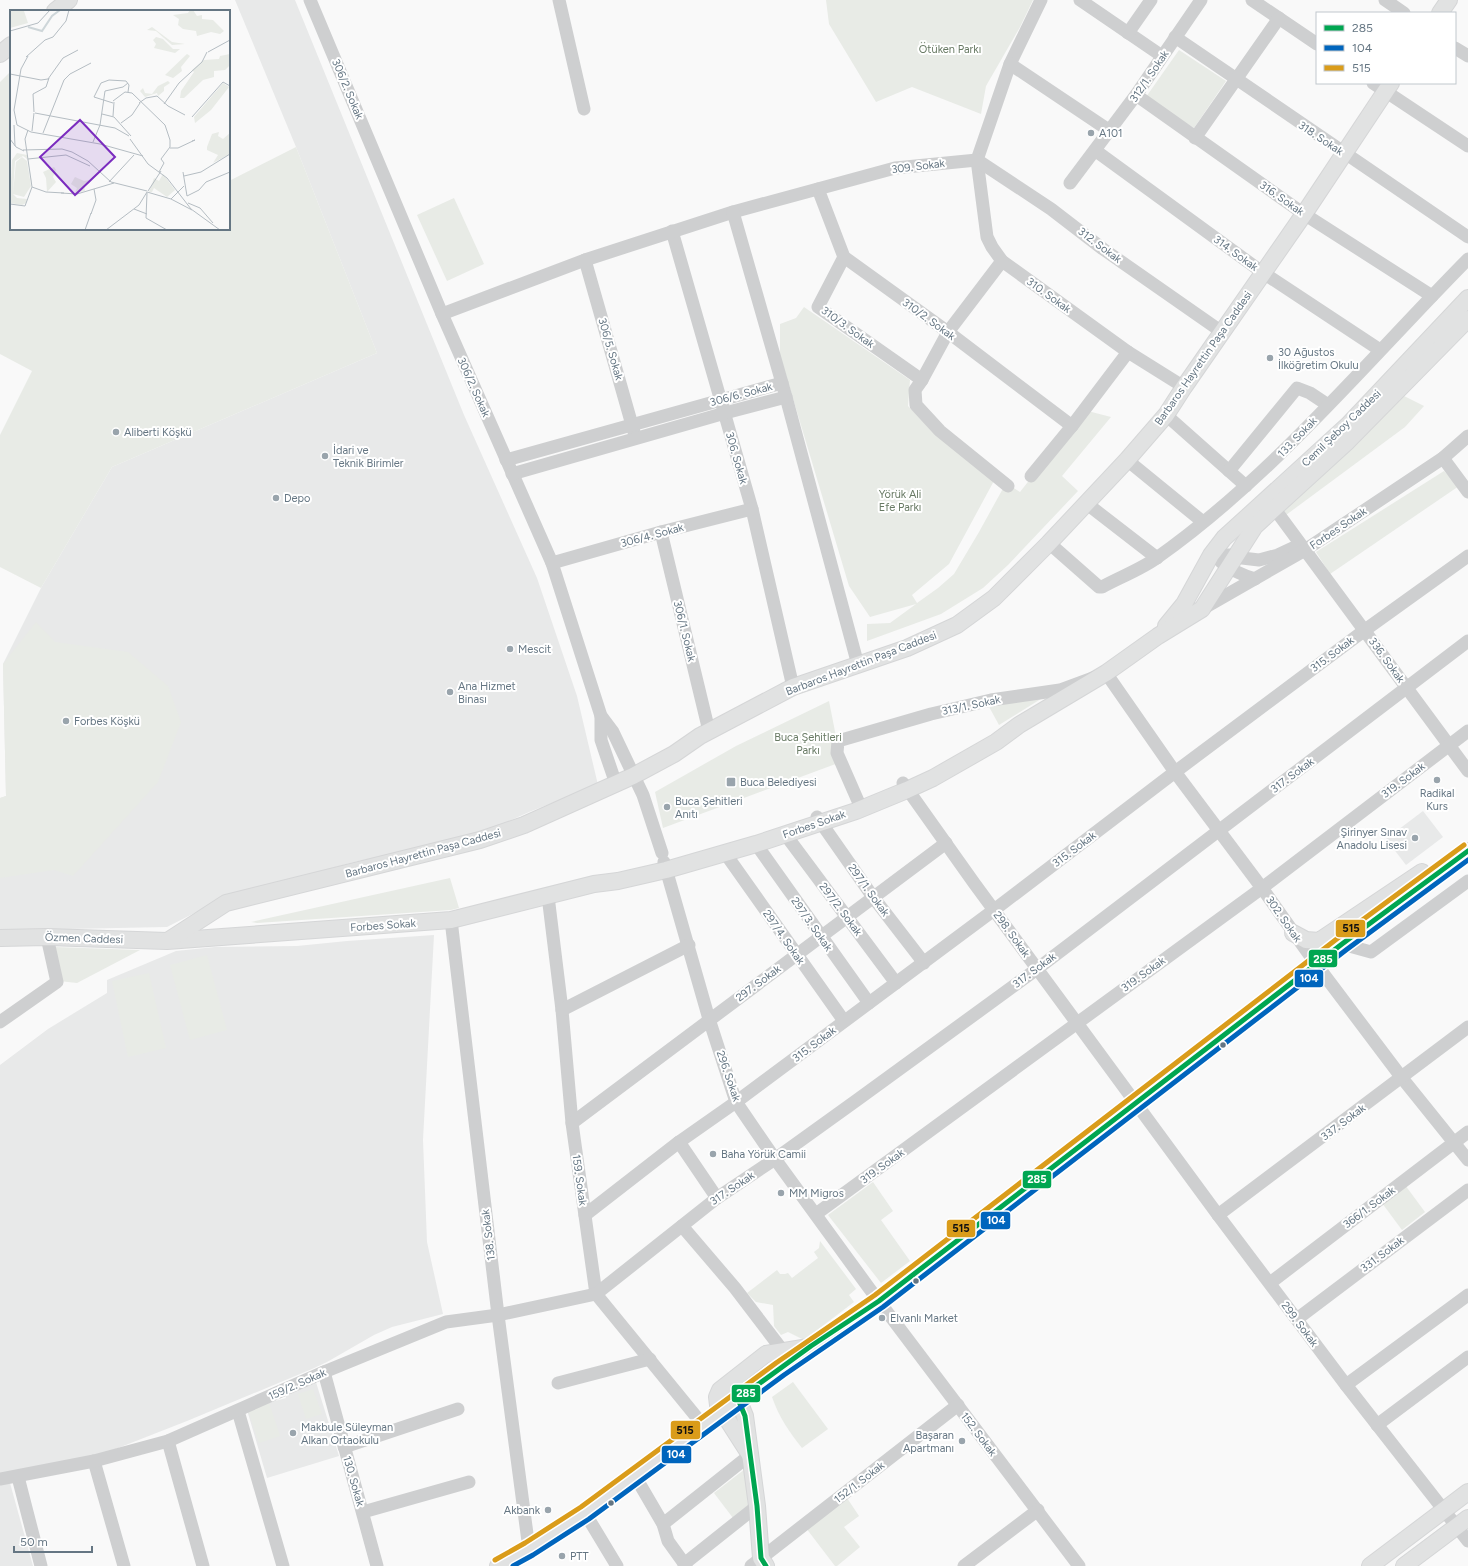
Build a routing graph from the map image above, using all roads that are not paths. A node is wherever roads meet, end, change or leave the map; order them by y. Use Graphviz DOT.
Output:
graph roads {
  1 [pos="69,0"];
  2 [pos="310,0"];
  3 [pos="560,0"];
  4 [pos="1041,0"];
  5 [pos="1080,0"];
  6 [pos="1151,0"];
  7 [pos="1201,0"];
  8 [pos="1385,0"];
  9 [pos="1449,0"];
  10 [pos="1257,1"];
  11 [pos="56,10"];
  12 [pos="1403,12"];
  13 [pos="1441,12"];
  14 [pos="1279,18"];
  15 [pos="1128,33"];
  16 [pos="1175,37"];
  17 [pos="1316,43"];
  18 [pos="1456,49"];
  19 [pos="1162,56"];
  20 [pos="1468,56"];
  21 [pos="1010,64"];
  22 [pos="1235,79"];
  23 [pos="1383,86"];
  24 [pos="1136,95"];
  25 [pos="584,109"];
  26 [pos="1110,131"];
  27 [pos="1195,138"];
  28 [pos="1468,146"];
  29 [pos="1096,151"];
  30 [pos="1344,154"];
  31 [pos="977,160"];
  32 [pos="1070,183"];
  33 [pos="818,189"];
  34 [pos="733,212"];
  35 [pos="1304,214"];
  36 [pos="672,231"];
  37 [pos="1468,237"];
  38 [pos="844,257"];
  39 [pos="1468,259"];
  40 [pos="585,260"];
  41 [pos="1002,260"];
  42 [pos="1262,272"];
  43 [pos="1432,296"];
  44 [pos="1468,298"];
  45 [pos="442,314"];
  46 [pos="1468,319"];
  47 [pos="948,332"];
  48 [pos="1222,332"];
  49 [pos="1380,350"];
  50 [pos="1128,352"];
  51 [pos="922,380"];
  52 [pos="782,382"];
  53 [pos="1184,387"];
  54 [pos="786,397"];
  55 [pos="721,399"];
  56 [pos="1328,405"];
  57 [pos="725,413"];
  58 [pos="1166,415"];
  59 [pos="632,424"];
  60 [pos="1072,426"];
  61 [pos="1468,436"];
  62 [pos="636,438"];
  63 [pos="1443,458"];
  64 [pos="506,460"];
  65 [pos="1126,460"];
  66 [pos="1229,472"];
  67 [pos="512,474"];
  68 [pos="1031,476"];
  69 [pos="1008,486"];
  70 [pos="1246,486"];
  71 [pos="1468,492"];
  72 [pos="1086,503"];
  73 [pos="1274,508"];
  74 [pos="752,509"];
  75 [pos="1203,522"];
  76 [pos="661,532"];
  77 [pos="1049,544"];
  78 [pos="1305,550"];
  79 [pos="1212,555"];
  80 [pos="1468,556"];
  81 [pos="1157,558"];
  82 [pos="1231,561"];
  83 [pos="552,563"];
  84 [pos="1255,579"];
  85 [pos="1202,609"];
  86 [pos="1365,630"];
  87 [pos="1158,636"];
  88 [pos="1468,641"];
  89 [pos="858,665"];
  90 [pos="1106,673"];
  91 [pos="793,687"];
  92 [pos="1407,687"];
  93 [pos="601,716"];
  94 [pos="709,731"];
  95 [pos="1468,731"];
  96 [pos="1449,745"];
  97 [pos="1468,771"];
  98 [pos="1175,772"];
  99 [pos="633,776"];
  100 [pos="616,784"];
  101 [pos="905,787"];
  102 [pos="858,801"];
  103 [pos="819,819"];
  104 [pos="1219,831"];
  105 [pos="785,834"];
  106 [pos="756,844"];
  107 [pos="946,844"];
  108 [pos="1468,851"];
  109 [pos="725,853"];
  110 [pos="1454,861"];
  111 [pos="664,862"];
  112 [pos="1468,881"];
  113 [pos="1262,888"];
  114 [pos="548,896"];
  115 [pos="873,897"];
  116 [pos="994,910"];
  117 [pos="846,917"];
  118 [pos="451,920"];
  119 [pos="1293,933"];
  120 [pos="820,936"];
  121 [pos="47,937"];
  122 [pos="0,938"];
  123 [pos="167,941"];
  124 [pos="1319,941"];
  125 [pos="1342,944"];
  126 [pos="689,945"];
  127 [pos="796,954"];
  128 [pos="924,963"];
  129 [pos="1316,964"];
  130 [pos="1037,969"];
  131 [pos="896,983"];
  132 [pos="869,1004"];
  133 [pos="562,1010"];
  134 [pos="709,1019"];
  135 [pos="844,1021"];
  136 [pos="0,1022"];
  137 [pos="1076,1022"];
  138 [pos="1468,1028"];
  139 [pos="1402,1078"];
  140 [pos="736,1102"];
  141 [pos="1136,1103"];
  142 [pos="572,1123"];
  143 [pos="1468,1132"];
  144 [pos="679,1142"];
  145 [pos="1454,1142"];
  146 [pos="775,1159"];
  147 [pos="1468,1160"];
  148 [pos="1468,1190"];
  149 [pos="717,1198"];
  150 [pos="816,1214"];
  151 [pos="585,1215"];
  152 [pos="1218,1215"];
  153 [pos="682,1226"];
  154 [pos="1270,1283"];
  155 [pos="596,1294"];
  156 [pos="1468,1295"];
  157 [pos="879,1301"];
  158 [pos="498,1316"];
  159 [pos="1297,1319"];
  160 [pos="812,1346"];
  161 [pos="783,1351"];
  162 [pos="1468,1357"];
  163 [pos="650,1359"];
  164 [pos="324,1372"];
  165 [pos="558,1383"];
  166 [pos="1346,1385"];
  167 [pos="738,1399"];
  168 [pos="958,1406"];
  169 [pos="458,1409"];
  170 [pos="238,1411"];
  171 [pos="723,1411"];
  172 [pos="703,1425"];
  173 [pos="1378,1425"];
  174 [pos="168,1441"];
  175 [pos="344,1447"];
  176 [pos="750,1455"];
  177 [pos="94,1462"];
  178 [pos="635,1476"];
  179 [pos="18,1477"];
  180 [pos="0,1479"];
  181 [pos="469,1482"];
  182 [pos="1468,1492"];
  183 [pos="757,1506"];
  184 [pos="1038,1510"];
  185 [pos="1444,1510"];
  186 [pos="363,1512"];
  187 [pos="585,1513"];
  188 [pos="1462,1522"];
  189 [pos="663,1524"];
  190 [pos="1468,1542"];
  191 [pos="530,1549"];
  192 [pos="759,1563"];
  193 [pos="506,1564"];
  194 [pos="685,1565"];
  195 [pos="41,1566"];
  196 [pos="124,1566"];
  197 [pos="203,1566"];
  198 [pos="283,1566"];
  199 [pos="377,1566"];
  200 [pos="617,1566"];
  201 [pos="964,1566"];
  202 [pos="1079,1566"];
  203 [pos="1370,1566"];
  204 [pos="1404,1566"];
  1 -- 11 [label="main road"];
  2 -- 45 [label="street, 306/2. Sokak"];
  3 -- 25 [label="street"];
  4 -- 21 [label="street"];
  5 -- 15 [label="street"];
  6 -- 15 [label="street"];
  7 -- 16 [label="street, 312/1. Sokak"];
  8 -- 12 [label="street"];
  9 -- 13 [label="main road"];
  10 -- 14 [label="street"];
  14 -- 17 [label="street"];
  14 -- 22 [label="street"];
  15 -- 19 [label="street"];
  16 -- 19 [label="street, 312/1. Sokak"];
  16 -- 22 [label="street, 318. Sokak"];
  18 -- 20 [label="street"];
  19 -- 24 [label="street, 312/1. Sokak"];
  21 -- 26 [label="street"];
  21 -- 31 [label="street"];
  22 -- 27 [label="street"];
  22 -- 30 [label="street, 318. Sokak"];
  23 -- 28 [label="street"];
  23 -- 30 [label="main road, Barbaros Hayrettin Paşa Caddesi"];
  24 -- 26 [label="street, 312/1. Sokak"];
  24 -- 27 [label="street, 316. Sokak"];
  26 -- 29 [label="street, 312/1. Sokak"];
  27 -- 35 [label="street, 316. Sokak"];
  29 -- 32 [label="street, 312/1. Sokak"];
  29 -- 42 [label="street, 314. Sokak"];
  30 -- 35 [label="main road, Barbaros Hayrettin Paşa Caddesi"];
  30 -- 37 [label="street, 318. Sokak"];
  31 -- 33 [label="street, 309. Sokak"];
  31 -- 41 [label="street, 310. Sokak"];
  31 -- 48 [label="street, 312. Sokak"];
  33 -- 34 [label="street, 309. Sokak"];
  33 -- 38 [label="street"];
  34 -- 36 [label="street, 309. Sokak"];
  34 -- 52 [label="street"];
  35 -- 42 [label="main road, Barbaros Hayrettin Paşa Caddesi"];
  35 -- 43 [label="street, 316. Sokak"];
  36 -- 40 [label="street, 309. Sokak"];
  36 -- 55 [label="street, 306. Sokak"];
  38 -- 47 [label="street, 310/2. Sokak"];
  38 -- 51 [label="street, 310/3. Sokak"];
  39 -- 43 [label="street, 133. Sokak"];
  40 -- 45 [label="street, 309. Sokak"];
  40 -- 59 [label="street, 306/5. Sokak"];
  41 -- 47 [label="street"];
  41 -- 50 [label="street, 310. Sokak"];
  42 -- 48 [label="main road, Barbaros Hayrettin Paşa Caddesi"];
  42 -- 49 [label="street, 314. Sokak"];
  43 -- 49 [label="street, 133. Sokak"];
  44 -- 79 [label="main road, Cemil Şeboy Caddesi"];
  45 -- 64 [label="street, 306/2. Sokak"];
  46 -- 73 [label="main road, Forbes Sokak"];
  47 -- 51 [label="street"];
  47 -- 60 [label="street, 310/2. Sokak"];
  48 -- 53 [label="main road, Barbaros Hayrettin Paşa Caddesi"];
  49 -- 56 [label="street, 133. Sokak"];
  50 -- 53 [label="street, 310. Sokak"];
  50 -- 60 [label="street"];
  51 -- 69 [label="street"];
  52 -- 54 [label="street, 306/6. Sokak"];
  52 -- 55 [label="street, 306/6. Sokak"];
  53 -- 58 [label="main road, Barbaros Hayrettin Paşa Caddesi"];
  54 -- 57 [label="street, 306/6. Sokak"];
  54 -- 89 [label="street"];
  55 -- 57 [label="street, 306. Sokak"];
  55 -- 59 [label="street, 306/6. Sokak"];
  56 -- 66 [label="street"];
  56 -- 70 [label="street, 133. Sokak"];
  57 -- 62 [label="street, 306/6. Sokak"];
  57 -- 74 [label="street, 306. Sokak"];
  58 -- 65 [label="main road, Barbaros Hayrettin Paşa Caddesi"];
  58 -- 66 [label="street"];
  59 -- 62 [label="street, 306/5. Sokak"];
  59 -- 64 [label="street, 306/6. Sokak"];
  60 -- 68 [label="street"];
  61 -- 63 [label="street, Forbes Sokak"];
  62 -- 67 [label="street, 306/6. Sokak"];
  63 -- 71 [label="street"];
  63 -- 78 [label="street, Forbes Sokak"];
  64 -- 67 [label="street, 306/2. Sokak"];
  65 -- 72 [label="main road, Barbaros Hayrettin Paşa Caddesi"];
  65 -- 75 [label="street"];
  66 -- 70 [label="street"];
  67 -- 83 [label="street, 306/2. Sokak"];
  70 -- 75 [label="street, 133. Sokak"];
  72 -- 77 [label="main road, Barbaros Hayrettin Paşa Caddesi"];
  72 -- 81 [label="street"];
  73 -- 78 [label="street, 336. Sokak"];
  73 -- 82 [label="main road, Forbes Sokak"];
  74 -- 76 [label="street, 306/4. Sokak"];
  74 -- 91 [label="street, 306. Sokak"];
  75 -- 81 [label="street, 133. Sokak"];
  76 -- 83 [label="street, 306/4. Sokak"];
  76 -- 94 [label="street, 306/1. Sokak"];
  77 -- 81 [label="street, 133. Sokak"];
  77 -- 89 [label="main road, Barbaros Hayrettin Paşa Caddesi"];
  78 -- 82 [label="street"];
  78 -- 84 [label="street, Forbes Sokak"];
  78 -- 86 [label="street, 336. Sokak"];
  79 -- 82 [label="street"];
  79 -- 87 [label="main road, Cemil Şeboy Caddesi"];
  80 -- 86 [label="street, 315. Sokak"];
  82 -- 84 [label="street"];
  82 -- 85 [label="main road, Forbes Sokak"];
  83 -- 93 [label="street, 306/2. Sokak"];
  84 -- 85 [label="street, Forbes Sokak"];
  85 -- 87 [label="main road, Forbes Sokak"];
  86 -- 92 [label="street, 336. Sokak"];
  86 -- 98 [label="street, 315. Sokak"];
  87 -- 90 [label="main road, Forbes Sokak"];
  88 -- 92 [label="street, 317. Sokak"];
  89 -- 91 [label="main road, Barbaros Hayrettin Paşa Caddesi"];
  90 -- 98 [label="street, 302. Sokak"];
  90 -- 101 [label="main road, Forbes Sokak"];
  90 -- 102 [label="street, 313/1. Sokak"];
  91 -- 94 [label="main road, Barbaros Hayrettin Paşa Caddesi"];
  92 -- 96 [label="street, 336. Sokak"];
  92 -- 104 [label="street, 317. Sokak"];
  93 -- 99 [label="street, 306/2. Sokak"];
  93 -- 100 [label="street"];
  94 -- 99 [label="main road, Barbaros Hayrettin Paşa Caddesi"];
  95 -- 96 [label="street, 319. Sokak"];
  96 -- 97 [label="street, 336. Sokak"];
  96 -- 113 [label="street, 319. Sokak"];
  98 -- 104 [label="street, 302. Sokak"];
  98 -- 116 [label="street, 315. Sokak"];
  99 -- 100 [label="main road, Barbaros Hayrettin Paşa Caddesi"];
  99 -- 111 [label="street, 306/2. Sokak"];
  100 -- 123 [label="main road, Barbaros Hayrettin Paşa Caddesi"];
  101 -- 102 [label="main road, Forbes Sokak"];
  101 -- 103 [label="main road, Forbes Sokak"];
  101 -- 107 [label="street, 298. Sokak"];
  102 -- 103 [label="main road, Forbes Sokak"];
  103 -- 105 [label="main road, Forbes Sokak"];
  103 -- 111 [label="main road, Forbes Sokak"];
  103 -- 115 [label="street, 297/1. Sokak"];
  104 -- 113 [label="street, 302. Sokak"];
  104 -- 130 [label="street, 317. Sokak"];
  105 -- 106 [label="main road, Forbes Sokak"];
  105 -- 117 [label="street, 297/2. Sokak"];
  106 -- 109 [label="main road, Forbes Sokak"];
  106 -- 120 [label="street, 297/3. Sokak"];
  107 -- 115 [label="street, 297. Sokak"];
  107 -- 116 [label="street, 298. Sokak"];
  108 -- 110 [label="main road"];
  109 -- 111 [label="main road, Forbes Sokak"];
  109 -- 127 [label="street, 297/4. Sokak"];
  110 -- 124 [label="main road"];
  110 -- 125 [label="main road"];
  111 -- 114 [label="main road, Forbes Sokak"];
  111 -- 126 [label="street, 296. Sokak"];
  112 -- 125 [label="street"];
  113 -- 119 [label="street, 302. Sokak"];
  113 -- 137 [label="street, 319. Sokak"];
  114 -- 118 [label="main road, Forbes Sokak"];
  114 -- 133 [label="street, 159. Sokak"];
  115 -- 117 [label="street, 297. Sokak"];
  115 -- 128 [label="street, 297/1. Sokak"];
  116 -- 128 [label="street, 315. Sokak"];
  116 -- 130 [label="street, 298. Sokak"];
  117 -- 120 [label="street, 297. Sokak"];
  117 -- 131 [label="street, 297/2. Sokak"];
  118 -- 123 [label="main road, Forbes Sokak"];
  118 -- 158 [label="street, 138. Sokak"];
  119 -- 124 [label="main road"];
  119 -- 129 [label="street, 302. Sokak"];
  120 -- 127 [label="street, 297. Sokak"];
  120 -- 132 [label="street, 297/3. Sokak"];
  121 -- 122 [label="main road, Özmen Caddesi"];
  121 -- 123 [label="main road, Özmen Caddesi"];
  121 -- 136 [label="street"];
  124 -- 129 [label="street"];
  125 -- 129 [label="main road"];
  126 -- 133 [label="street"];
  126 -- 134 [label="street, 296. Sokak"];
  127 -- 134 [label="street, 297. Sokak"];
  127 -- 135 [label="street, 297/4. Sokak"];
  128 -- 131 [label="street, 315. Sokak"];
  129 -- 139 [label="street, 302. Sokak"];
  129 -- 141 [label="main road"];
  130 -- 137 [label="street, 298. Sokak"];
  130 -- 146 [label="street, 317. Sokak"];
  131 -- 132 [label="street, 315. Sokak"];
  132 -- 135 [label="street, 315. Sokak"];
  133 -- 142 [label="street, 159. Sokak"];
  134 -- 140 [label="street, 296. Sokak"];
  134 -- 142 [label="street, 297. Sokak"];
  135 -- 140 [label="street, 315. Sokak"];
  137 -- 141 [label="street, 298. Sokak"];
  137 -- 150 [label="street, 319. Sokak"];
  138 -- 139 [label="street, 337. Sokak"];
  139 -- 145 [label="street, 302. Sokak"];
  139 -- 152 [label="street, 337. Sokak"];
  140 -- 144 [label="street, 315. Sokak"];
  140 -- 146 [label="street, 296. Sokak"];
  141 -- 152 [label="street, 299. Sokak"];
  141 -- 157 [label="main road"];
  142 -- 151 [label="street, 159. Sokak"];
  143 -- 145 [label="street, 366/1. Sokak"];
  144 -- 149 [label="street"];
  144 -- 151 [label="street, 315. Sokak"];
  145 -- 147 [label="street, 302. Sokak"];
  145 -- 154 [label="street, 366/1. Sokak"];
  146 -- 149 [label="street, 317. Sokak"];
  146 -- 150 [label="street, 296. Sokak"];
  148 -- 159 [label="street, 331. Sokak"];
  149 -- 153 [label="street, 317. Sokak"];
  150 -- 157 [label="street, 296. Sokak"];
  151 -- 155 [label="street, 159. Sokak"];
  152 -- 154 [label="street, 299. Sokak"];
  153 -- 155 [label="street, 317. Sokak"];
  153 -- 161 [label="street"];
  154 -- 159 [label="street, 299. Sokak"];
  155 -- 158 [label="street, 159/2. Sokak"];
  155 -- 163 [label="street"];
  156 -- 166 [label="street"];
  157 -- 160 [label="main road"];
  157 -- 168 [label="street, 152. Sokak"];
  158 -- 164 [label="street, 159/2. Sokak"];
  158 -- 191 [label="street, 138. Sokak"];
  159 -- 166 [label="street, 299. Sokak"];
  160 -- 161 [label="main road"];
  160 -- 167 [label="main road"];
  161 -- 171 [label="main road"];
  162 -- 173 [label="street"];
  163 -- 165 [label="street"];
  163 -- 172 [label="street"];
  164 -- 170 [label="street, 159/2. Sokak"];
  164 -- 175 [label="street, 130. Sokak"];
  166 -- 173 [label="street, 299. Sokak"];
  167 -- 171 [label="main road"];
  167 -- 176 [label="main road"];
  168 -- 184 [label="street, 152. Sokak"];
  168 -- 192 [label="street, 152/1. Sokak"];
  169 -- 175 [label="street"];
  170 -- 174 [label="street, 159/2. Sokak"];
  170 -- 198 [label="street"];
  171 -- 172 [label="main road"];
  171 -- 176 [label="main road"];
  172 -- 178 [label="main road"];
  173 -- 185 [label="street, 299. Sokak"];
  174 -- 177 [label="street, 159/2. Sokak"];
  174 -- 197 [label="street"];
  175 -- 186 [label="street, 130. Sokak"];
  176 -- 183 [label="main road"];
  176 -- 189 [label="street"];
  177 -- 179 [label="street, 159/2. Sokak"];
  177 -- 196 [label="street"];
  178 -- 187 [label="main road"];
  178 -- 189 [label="street"];
  179 -- 180 [label="street, 159/2. Sokak"];
  179 -- 195 [label="street"];
  181 -- 186 [label="street"];
  182 -- 185 [label="main road"];
  183 -- 192 [label="main road"];
  183 -- 194 [label="street"];
  184 -- 201 [label="street"];
  184 -- 202 [label="street, 152. Sokak"];
  185 -- 188 [label="street, 299. Sokak"];
  185 -- 203 [label="main road"];
  186 -- 199 [label="street, 130. Sokak"];
  187 -- 191 [label="main road"];
  187 -- 200 [label="street"];
  188 -- 190 [label="street, 299. Sokak"];
  188 -- 204 [label="main road"];
  189 -- 194 [label="street"];
  191 -- 193 [label="main road"];
}
